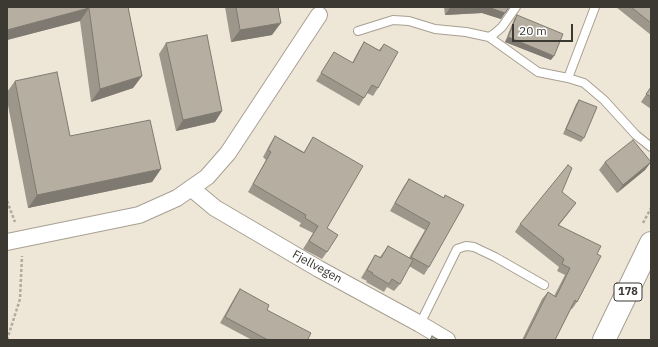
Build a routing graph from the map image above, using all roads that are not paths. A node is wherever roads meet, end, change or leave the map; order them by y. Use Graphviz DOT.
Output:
graph roads {
  1 [pos="516,7"];
  2 [pos="595,7"];
  3 [pos="319,15"];
  4 [pos="358,31"];
  5 [pos="489,37"];
  6 [pos="568,78"];
  7 [pos="651,147"];
  8 [pos="191,188"];
  9 [pos="13,241"];
  10 [pos="651,243"];
  11 [pos="544,285"];
  12 [pos="420,324"];
  13 [pos="447,340"];
  14 [pos="604,340"];
  1 -- 5 [label="lane"];
  2 -- 6 [label="lane"];
  3 -- 8 [label="street"];
  4 -- 5 [label="lane"];
  5 -- 6 [label="lane"];
  6 -- 7 [label="lane"];
  8 -- 9 [label="street"];
  8 -- 12 [label="street, Fjellvegen"];
  10 -- 14 [label="main road, 178"];
  11 -- 12 [label="lane"];
  12 -- 13 [label="street, Fjellvegen"];
}
